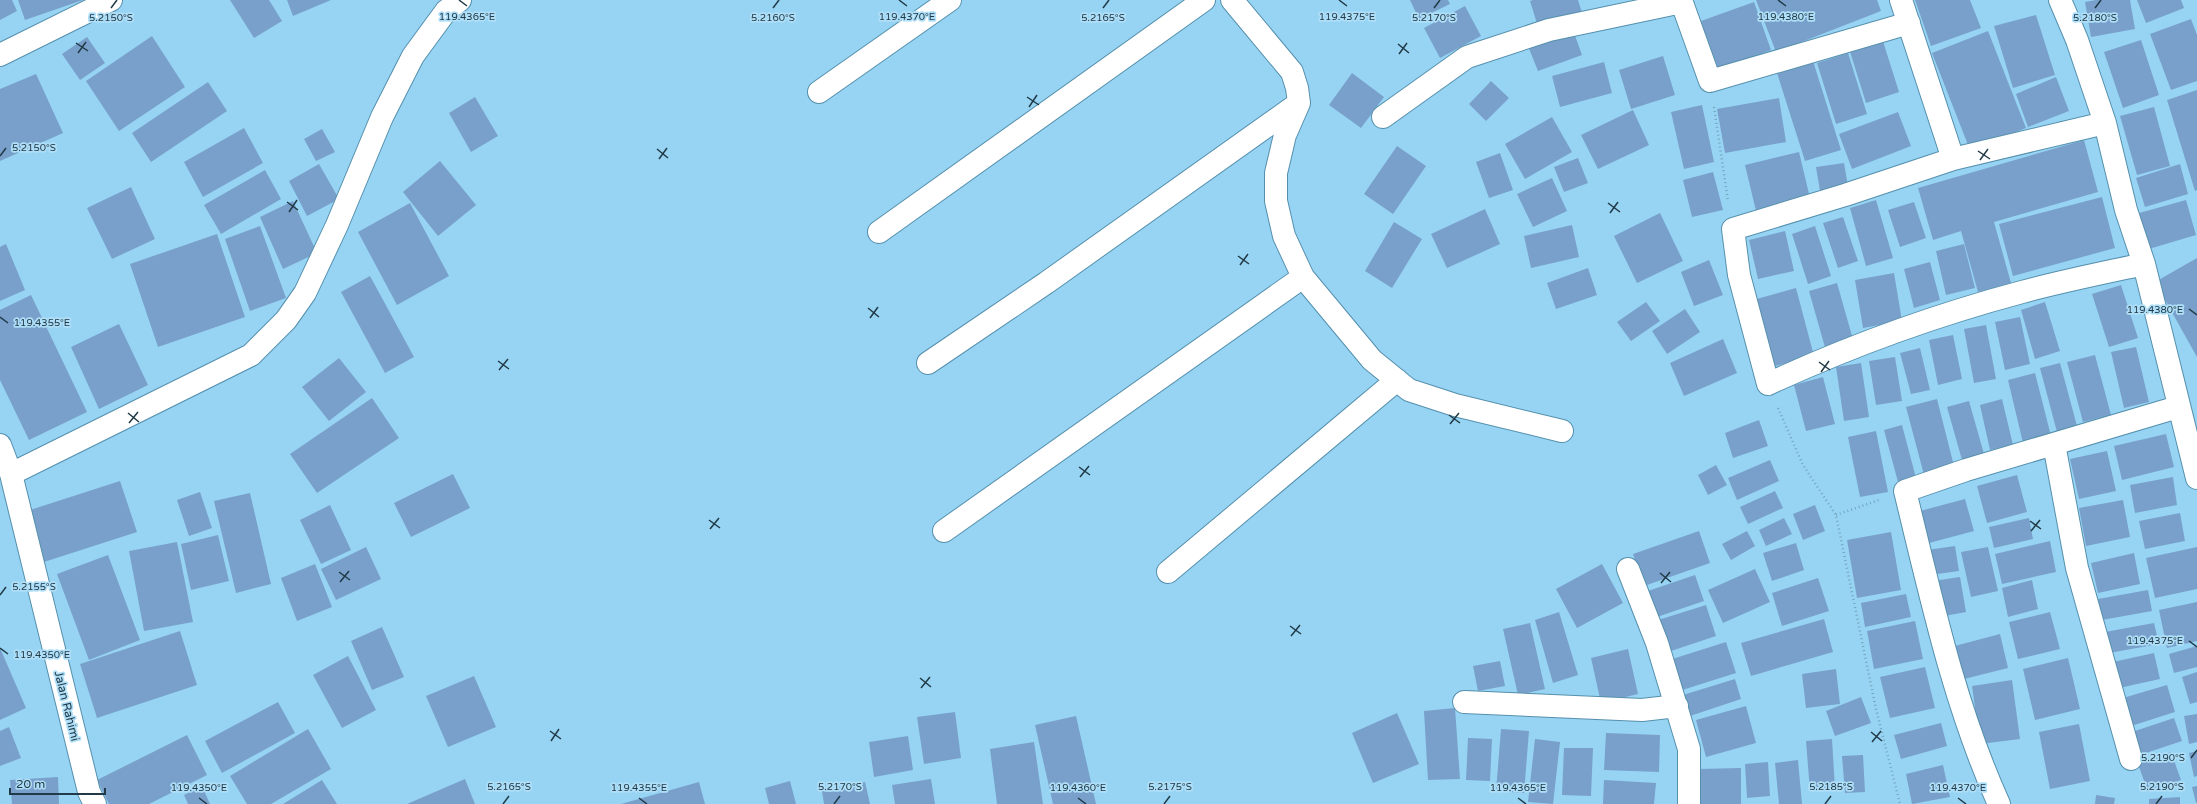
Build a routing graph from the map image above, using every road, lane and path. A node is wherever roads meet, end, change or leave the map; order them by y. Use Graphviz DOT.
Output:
graph roads {
  1 [pos="112,0"];
  2 [pos="460,0"];
  3 [pos="950,0"];
  4 [pos="1204,0"];
  5 [pos="1232,0"];
  6 [pos="1901,0"];
  7 [pos="2060,0"];
  8 [pos="1681,1"];
  9 [pos="1909,23"];
  10 [pos="0,55"];
  11 [pos="1710,81"];
  12 [pos="819,92"];
  13 [pos="1299,103"];
  14 [pos="1383,117"];
  15 [pos="2105,123"];
  16 [pos="1952,159"];
  17 [pos="1733,229"];
  18 [pos="879,232"];
  19 [pos="2144,264"];
  20 [pos="1303,277"];
  21 [pos="928,363"];
  22 [pos="1397,380"];
  23 [pos="1768,384"];
  24 [pos="2178,407"];
  25 [pos="1562,431"];
  26 [pos="2054,444"];
  27 [pos="0,445"];
  28 [pos="11,474"];
  29 [pos="2197,478"];
  30 [pos="1905,491"];
  31 [pos="1836,515"];
  32 [pos="944,531"];
  33 [pos="1628,569"];
  34 [pos="1168,572"];
  35 [pos="1464,702"];
  36 [pos="1677,706"];
  37 [pos="2131,759"];
  38 [pos="95,804"];
  39 [pos="1689,804"];
  40 [pos="1900,804"];
  41 [pos="2000,804"];
  1 -- 10 [label="street"];
  2 -- 28 [label="street"];
  3 -- 12 [label="street"];
  4 -- 18 [label="street"];
  5 -- 13 [label="street"];
  6 -- 9 [label="street"];
  7 -- 15 [label="street"];
  8 -- 11 [label="street"];
  8 -- 14 [label="street"];
  9 -- 11 [label="street"];
  9 -- 16 [label="street"];
  11 -- 17 [label="path"];
  13 -- 20 [label="street"];
  13 -- 21 [label="street"];
  15 -- 16 [label="street"];
  15 -- 19 [label="street"];
  16 -- 17 [label="street"];
  17 -- 23 [label="street"];
  19 -- 23 [label="street"];
  19 -- 24 [label="street"];
  20 -- 22 [label="street"];
  20 -- 32 [label="street"];
  22 -- 25 [label="street"];
  22 -- 34 [label="street"];
  23 -- 31 [label="path"];
  24 -- 26 [label="street"];
  24 -- 29 [label="street"];
  26 -- 30 [label="street"];
  26 -- 37 [label="street"];
  27 -- 28 [label="street, Jalan Rahimi"];
  28 -- 38 [label="street, Jalan Rahimi"];
  30 -- 31 [label="path"];
  30 -- 41 [label="street"];
  31 -- 40 [label="path"];
  33 -- 36 [label="street"];
  35 -- 36 [label="street"];
  36 -- 39 [label="street"];
}
